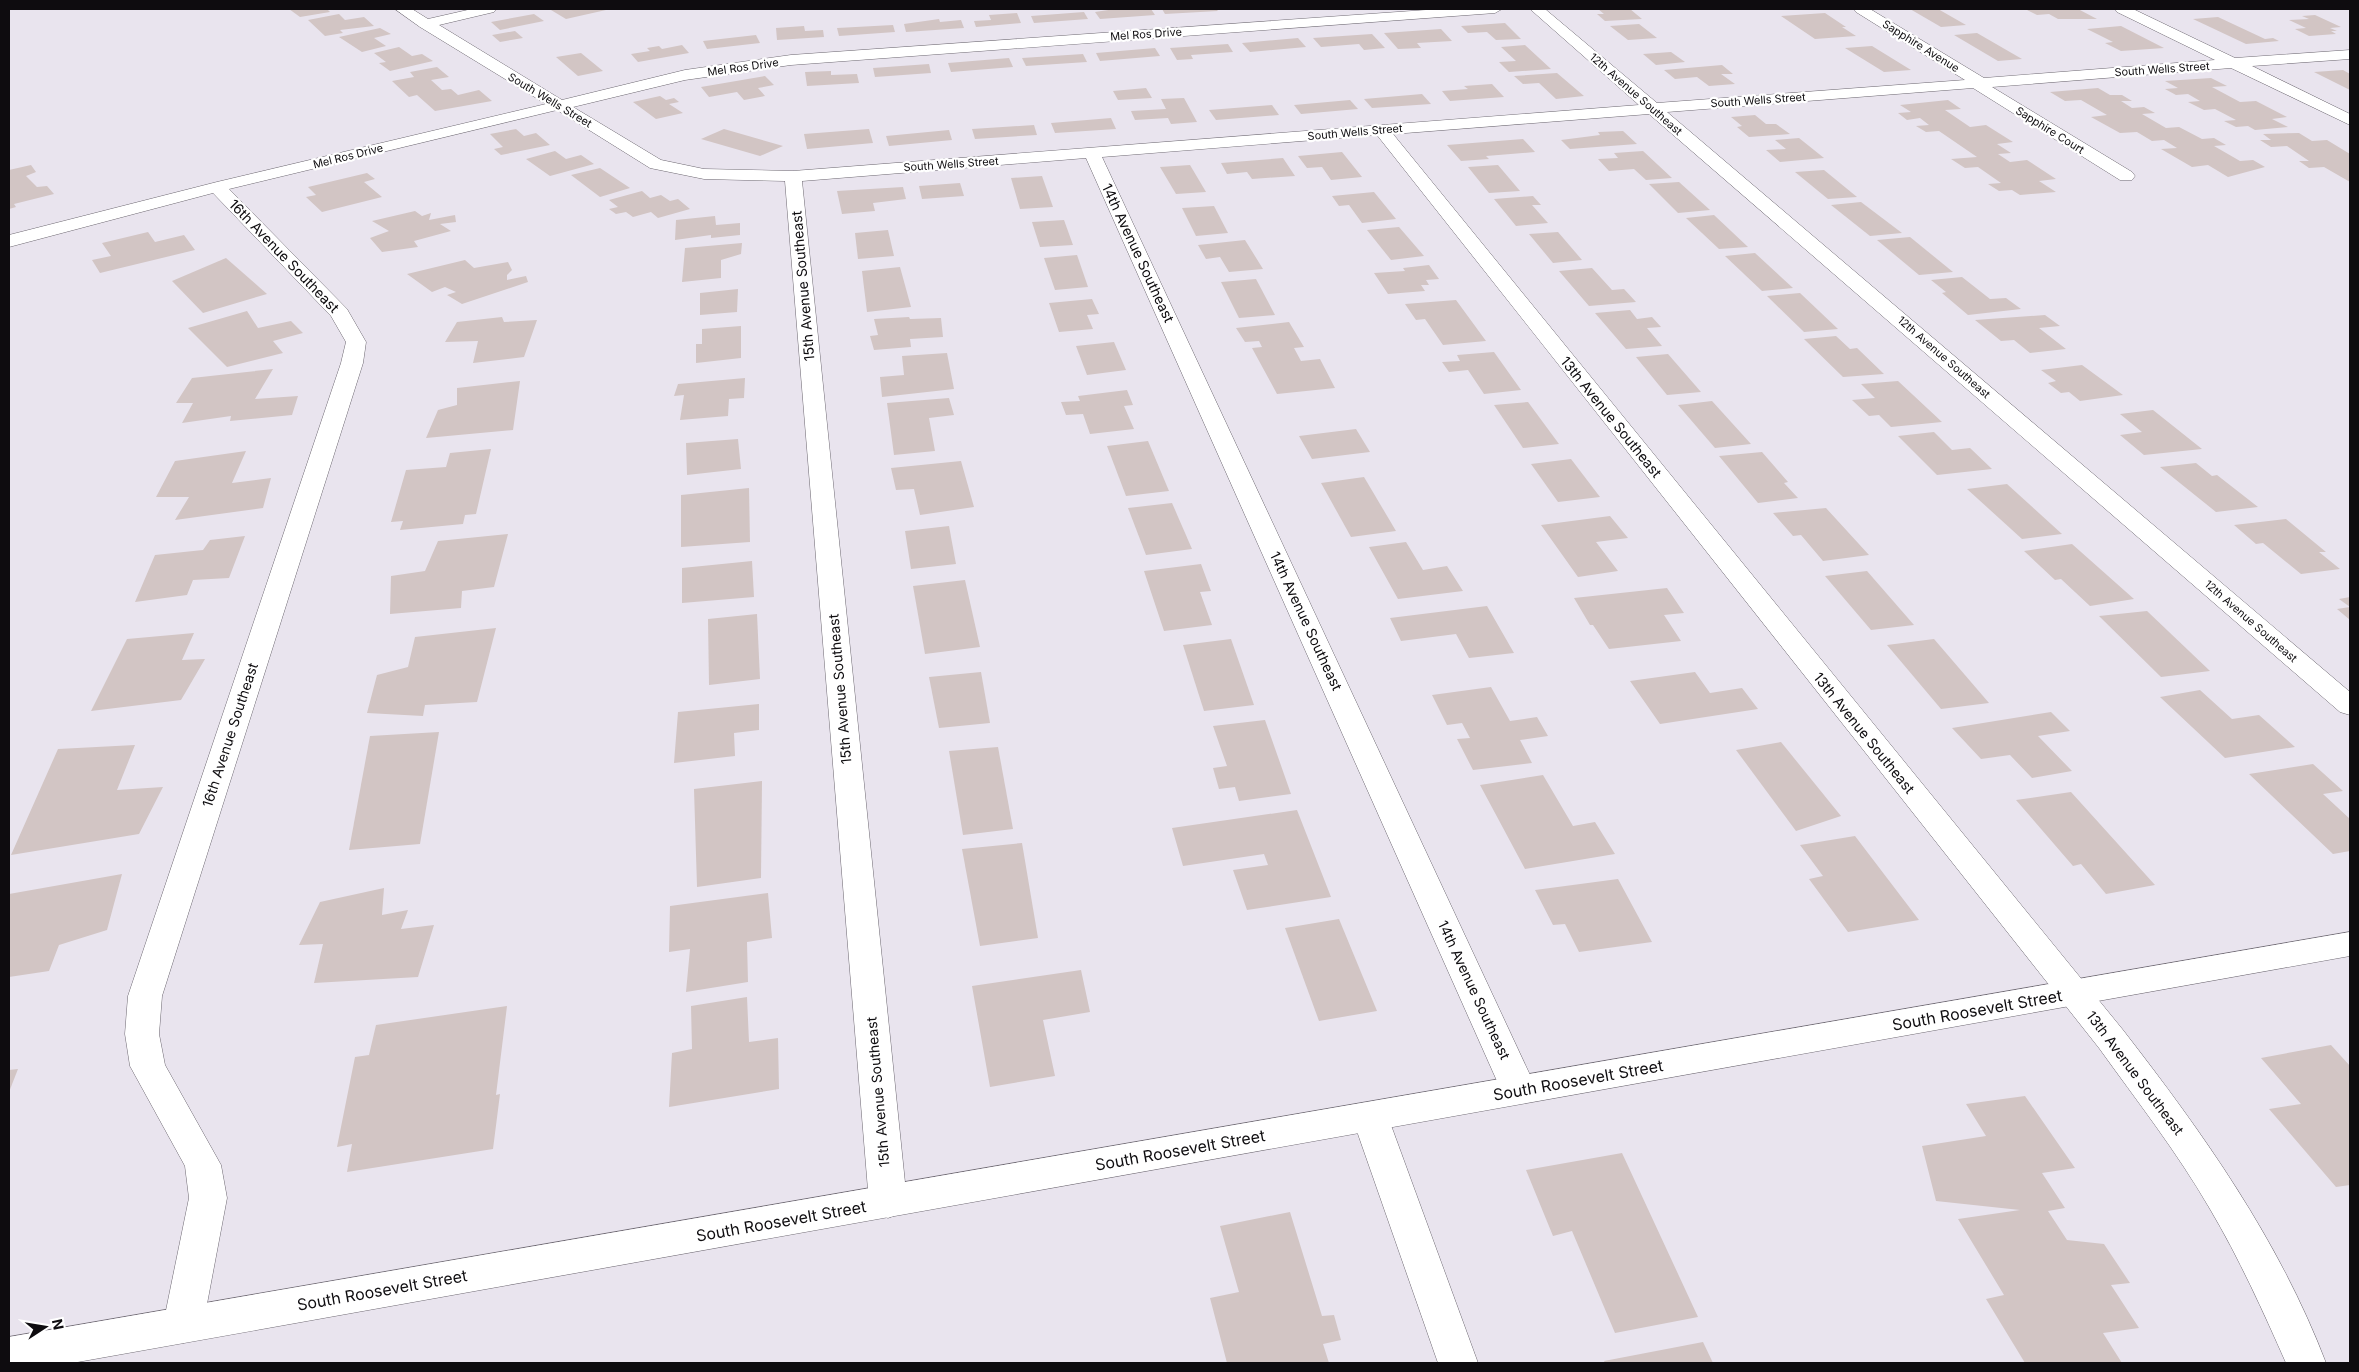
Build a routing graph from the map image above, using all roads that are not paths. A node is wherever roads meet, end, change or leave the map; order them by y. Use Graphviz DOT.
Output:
graph roads {
  1 [pos="402,9"];
  2 [pos="489,9"];
  3 [pos="1495,9"];
  4 [pos="1538,9"];
  5 [pos="1861,9"];
  6 [pos="2122,9"];
  7 [pos="426,24"];
  8 [pos="2350,54"];
  9 [pos="2234,64"];
  10 [pos="1978,83"];
  11 [pos="558,105"];
  12 [pos="1654,108"];
  13 [pos="2350,120"];
  14 [pos="1381,130"];
  15 [pos="1092,153"];
  16 [pos="793,176"];
  17 [pos="2126,176"];
  18 [pos="217,187"];
  19 [pos="9,241"];
  20 [pos="2350,706"];
  21 [pos="2350,944"];
  22 [pos="2073,994"];
  23 [pos="1519,1090"];
  24 [pos="1370,1116"];
  25 [pos="888,1202"];
  26 [pos="182,1325"];
  27 [pos="9,1356"];
  28 [pos="1458,1363"];
  29 [pos="2306,1363"];
  1 -- 7 [label="street, South Wells Street"];
  2 -- 7 [label="street"];
  3 -- 11 [label="street, Mel Ros Drive"];
  4 -- 12 [label="street, 12th Avenue Southeast"];
  5 -- 10 [label="street, Sapphire Avenue"];
  6 -- 9 [label="street"];
  7 -- 11 [label="street, South Wells Street"];
  8 -- 9 [label="street, South Wells Street"];
  9 -- 10 [label="street, South Wells Street"];
  9 -- 13 [label="street"];
  10 -- 12 [label="street, South Wells Street"];
  10 -- 17 [label="street, Sapphire Court"];
  11 -- 16 [label="street, South Wells Street"];
  11 -- 18 [label="street, Mel Ros Drive"];
  12 -- 14 [label="street, South Wells Street"];
  12 -- 20 [label="street, 12th Avenue Southeast"];
  14 -- 15 [label="street, South Wells Street"];
  14 -- 22 [label="street, 13th Avenue Southeast"];
  15 -- 16 [label="street, South Wells Street"];
  15 -- 23 [label="street, 14th Avenue Southeast"];
  16 -- 25 [label="street, 15th Avenue Southeast"];
  18 -- 19 [label="street, Mel Ros Drive"];
  18 -- 26 [label="street, 16th Avenue Southeast"];
  21 -- 22 [label="street, South Roosevelt Street"];
  22 -- 23 [label="street, South Roosevelt Street"];
  22 -- 29 [label="street, 13th Avenue Southeast"];
  23 -- 24 [label="street, South Roosevelt Street"];
  24 -- 25 [label="street, South Roosevelt Street"];
  24 -- 28 [label="street"];
  25 -- 26 [label="street, South Roosevelt Street"];
  26 -- 27 [label="street, South Roosevelt Street"];
}
